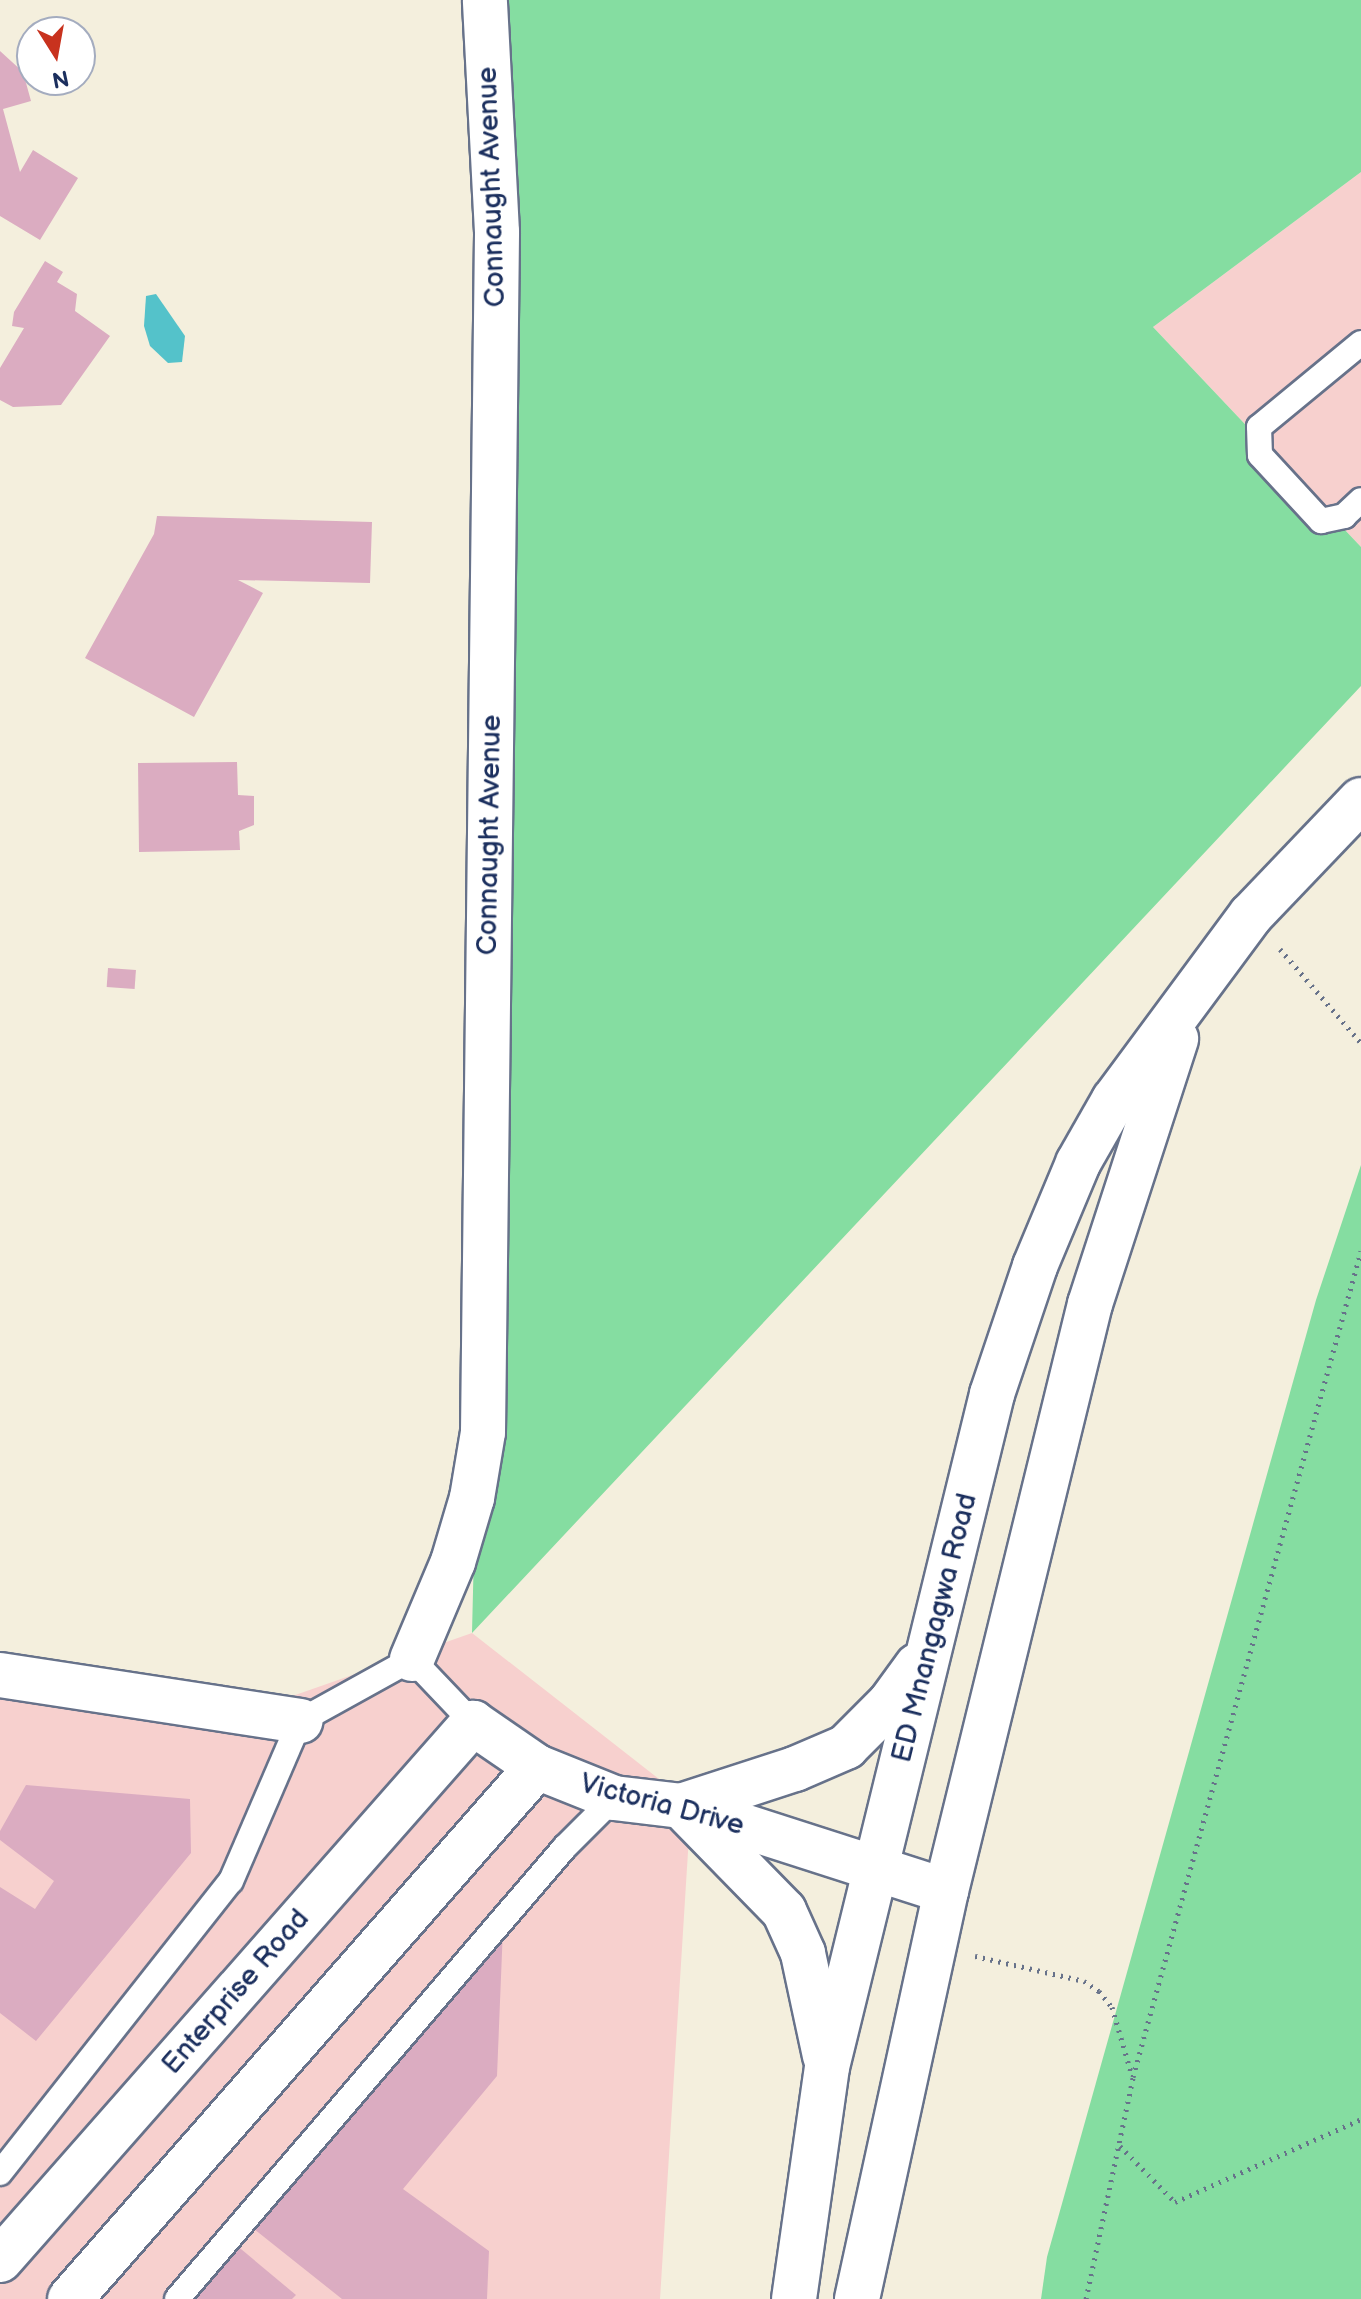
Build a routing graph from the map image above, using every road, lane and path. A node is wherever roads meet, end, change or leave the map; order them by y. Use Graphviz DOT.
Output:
graph roads {
  1 [pos="485,0"];
  2 [pos="1361,343"];
  3 [pos="1361,500"];
  4 [pos="1361,800"];
  5 [pos="1251,915"];
  6 [pos="1190,999"];
  7 [pos="1361,1043"];
  8 [pos="1361,1251"];
  9 [pos="928,1651"];
  10 [pos="412,1659"];
  11 [pos="0,1675"];
  12 [pos="300,1721"];
  13 [pos="473,1723"];
  14 [pos="537,1767"];
  15 [pos="614,1798"];
  16 [pos="681,1806"];
  17 [pos="876,1870"];
  18 [pos="946,1891"];
  19 [pos="933,1946"];
  20 [pos="827,2067"];
  21 [pos="1133,2077"];
  22 [pos="1361,2119"];
  23 [pos="1120,2146"];
  24 [pos="0,2173"];
  25 [pos="0,2260"];
  26 [pos="70,2299"];
  27 [pos="177,2299"];
  28 [pos="794,2299"];
  29 [pos="857,2299"];
  30 [pos="1086,2299"];
  1 -- 10 [label="main road, Connaught Avenue"];
  2 -- 3 [label="lane"];
  4 -- 5 [label="main road, ED Mnangagwa Road"];
  5 -- 6 [label="main road, ED Mnangagwa Road"];
  5 -- 7 [label="path"];
  6 -- 9 [label="main road, ED Mnangagwa Road"];
  6 -- 18 [label="main road, ED Mnangagwa Road"];
  8 -- 21 [label="path"];
  9 -- 16 [label="main road"];
  9 -- 17 [label="main road, ED Mnangagwa Road"];
  10 -- 12 [label="lane"];
  10 -- 13 [label="lane, Victoria Drive"];
  11 -- 12 [label="main road"];
  12 -- 24 [label="lane"];
  13 -- 14 [label="main road, Victoria Drive"];
  13 -- 25 [label="main road, Enterprise Road"];
  14 -- 15 [label="main road, Victoria Drive"];
  14 -- 26 [label="main road"];
  15 -- 16 [label="main road, Victoria Drive"];
  15 -- 27 [label="lane"];
  16 -- 17 [label="main road, Victoria Drive"];
  16 -- 20 [label="main road"];
  17 -- 18 [label="main road, Victoria Drive"];
  17 -- 20 [label="main road, ED Mnangagwa Road"];
  18 -- 19 [label="main road, ED Mnangagwa Road"];
  19 -- 21 [label="path"];
  19 -- 29 [label="main road, ED Mnangagwa Road"];
  20 -- 28 [label="main road, ED Mnangagwa Road"];
  21 -- 23 [label="path"];
  22 -- 23 [label="path"];
  23 -- 30 [label="path"];
}
